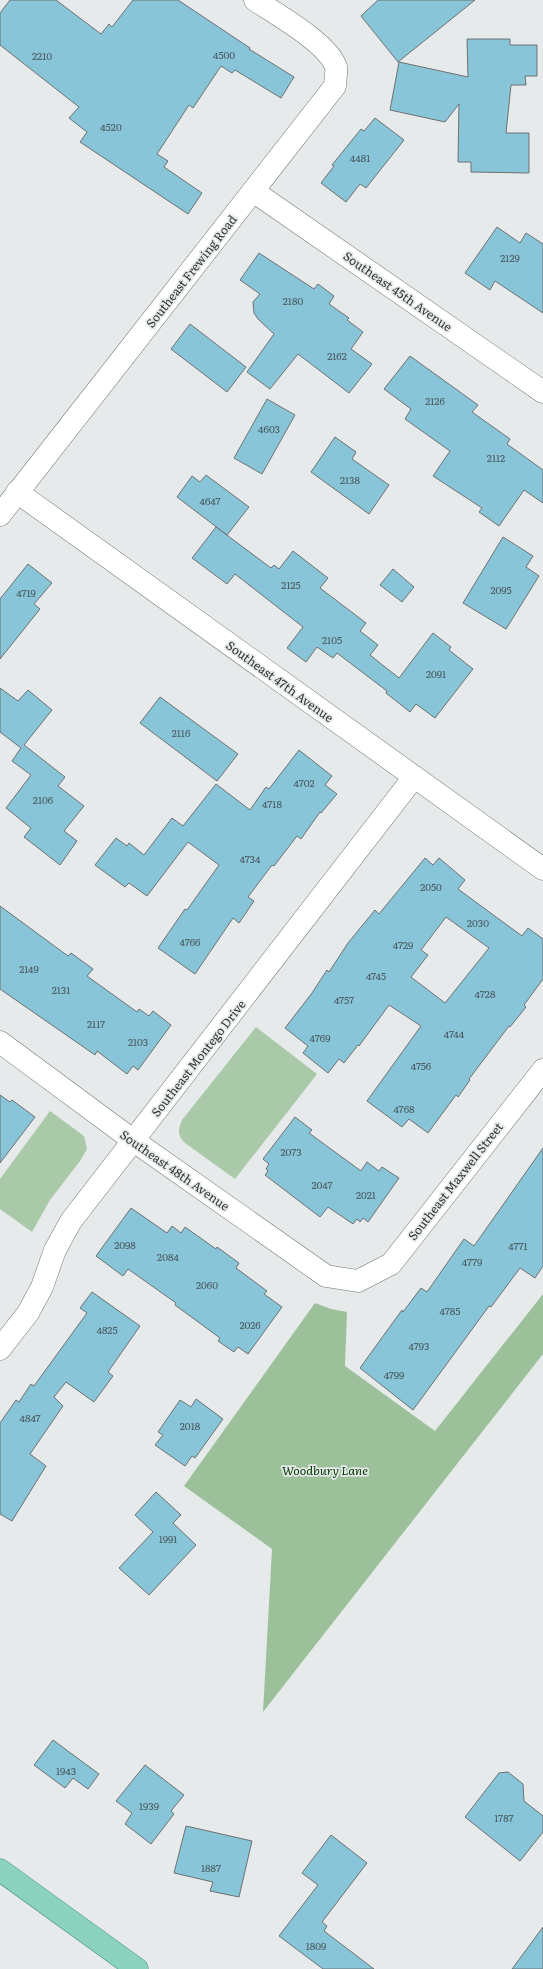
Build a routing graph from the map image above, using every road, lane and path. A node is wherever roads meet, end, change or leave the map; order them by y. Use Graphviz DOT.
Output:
graph roads {
  1 [pos="255,0"];
  2 [pos="253,190"];
  3 [pos="543,392"];
  4 [pos="18,492"];
  5 [pos="0,515"];
  6 [pos="414,777"];
  7 [pos="543,870"];
  8 [pos="0,1042"];
  9 [pos="543,1070"];
  10 [pos="134,1141"];
  11 [pos="358,1281"];
  12 [pos="0,1349"];
  13 [pos="0,1870"];
  14 [pos="137,1969"];
  1 -- 2 [label="street, Southeast Frewing Road"];
  2 -- 3 [label="street, Southeast 45th Avenue"];
  2 -- 4 [label="street, Southeast Frewing Road"];
  4 -- 5 [label="street, Southeast Frewing Road"];
  4 -- 6 [label="street, Southeast 47th Avenue"];
  6 -- 7 [label="street, Southeast 47th Avenue"];
  6 -- 10 [label="street, Southeast Montego Drive"];
  8 -- 10 [label="street, Southeast 48th Avenue"];
  9 -- 11 [label="street, Southeast Maxwell Street"];
  10 -- 11 [label="street, Southeast 48th Avenue"];
  10 -- 12 [label="street, Southeast Montego Drive"];
  13 -- 14 [label="main road"];
}
